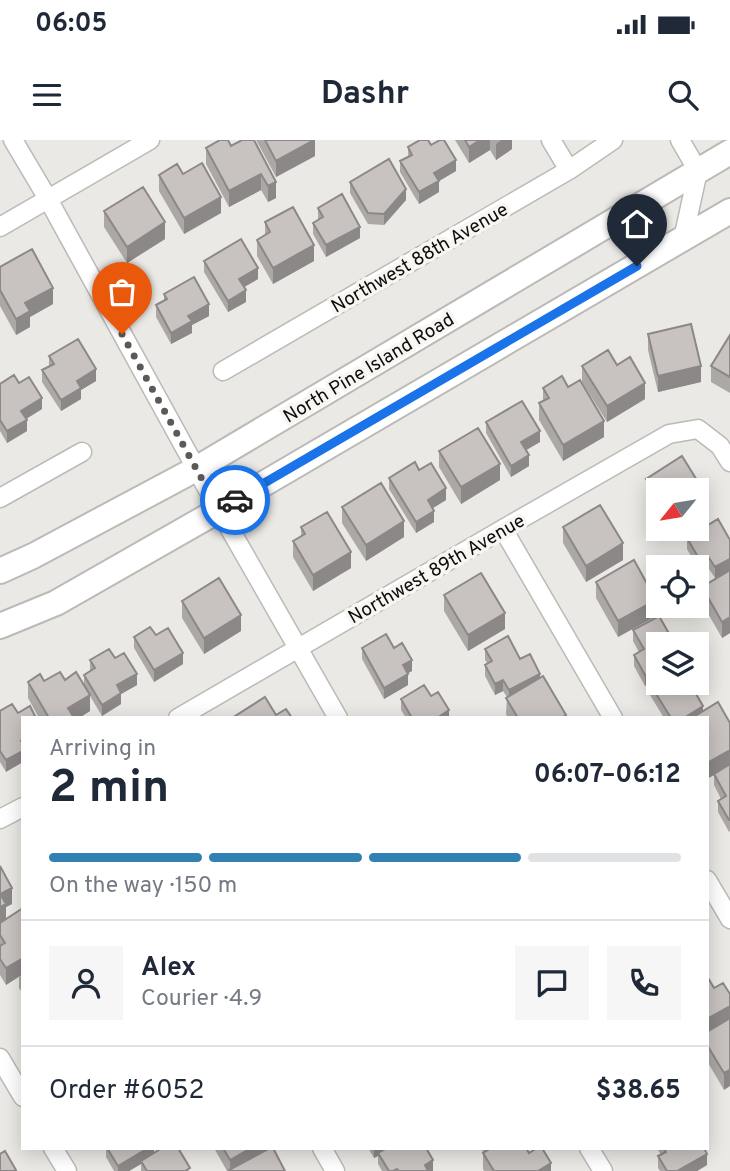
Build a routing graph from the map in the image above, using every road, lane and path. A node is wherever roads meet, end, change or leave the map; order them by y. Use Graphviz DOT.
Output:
graph roads {
  1 [pos="13,140"];
  2 [pos="150,140"];
  3 [pos="551,140"];
  4 [pos="613,140"];
  5 [pos="680,140"];
  6 [pos="730,152"];
  7 [pos="569,170"];
  8 [pos="698,171"];
  9 [pos="48,199"];
  10 [pos="730,211"];
  11 [pos="0,227"];
  12 [pos="684,239"];
  13 [pos="223,372"];
  14 [pos="82,452"];
  15 [pos="730,462"];
  16 [pos="196,469"];
  17 [pos="0,498"];
  18 [pos="219,510"];
  19 [pos="503,529"];
  20 [pos="0,571"];
  21 [pos="0,626"];
  22 [pos="297,648"];
  23 [pos="181,716"];
  24 [pos="337,716"];
  25 [pos="612,716"];
  26 [pos="21,808"];
  27 [pos="0,820"];
  28 [pos="709,883"];
  29 [pos="730,919"];
  30 [pos="0,1058"];
  31 [pos="21,1094"];
  32 [pos="54,1150"];
  33 [pos="323,1150"];
  34 [pos="590,1150"];
  35 [pos="67,1171"];
  36 [pos="335,1171"];
  37 [pos="603,1171"];
  1 -- 9 [label="street"];
  2 -- 9 [label="street"];
  3 -- 7 [label="street"];
  4 -- 7 [label="street, Northwest 88th Avenue"];
  5 -- 8 [label="street"];
  6 -- 8 [label="main road, North Pine Island Road"];
  7 -- 13 [label="street, Northwest 88th Avenue"];
  8 -- 12 [label="street"];
  8 -- 16 [label="main road, North Pine Island Road"];
  9 -- 11 [label="street"];
  9 -- 16 [label="street"];
  10 -- 12 [label="main road"];
  12 -- 18 [label="main road"];
  14 -- 17 [label="street"];
  15 -- 19 [label="street, Northwest 89th Avenue"];
  16 -- 18 [label="street"];
  16 -- 20 [label="main road, North Pine Island Road"];
  18 -- 21 [label="main road"];
  18 -- 22 [label="street"];
  19 -- 22 [label="street, Northwest 89th Avenue"];
  19 -- 25 [label="street"];
  22 -- 23 [label="street, Northwest 89th Avenue"];
  22 -- 24 [label="street"];
  26 -- 27 [label="street"];
  28 -- 29 [label="street"];
  30 -- 31 [label="street"];
  32 -- 35 [label="street"];
  33 -- 36 [label="street"];
  34 -- 37 [label="street"];
}
